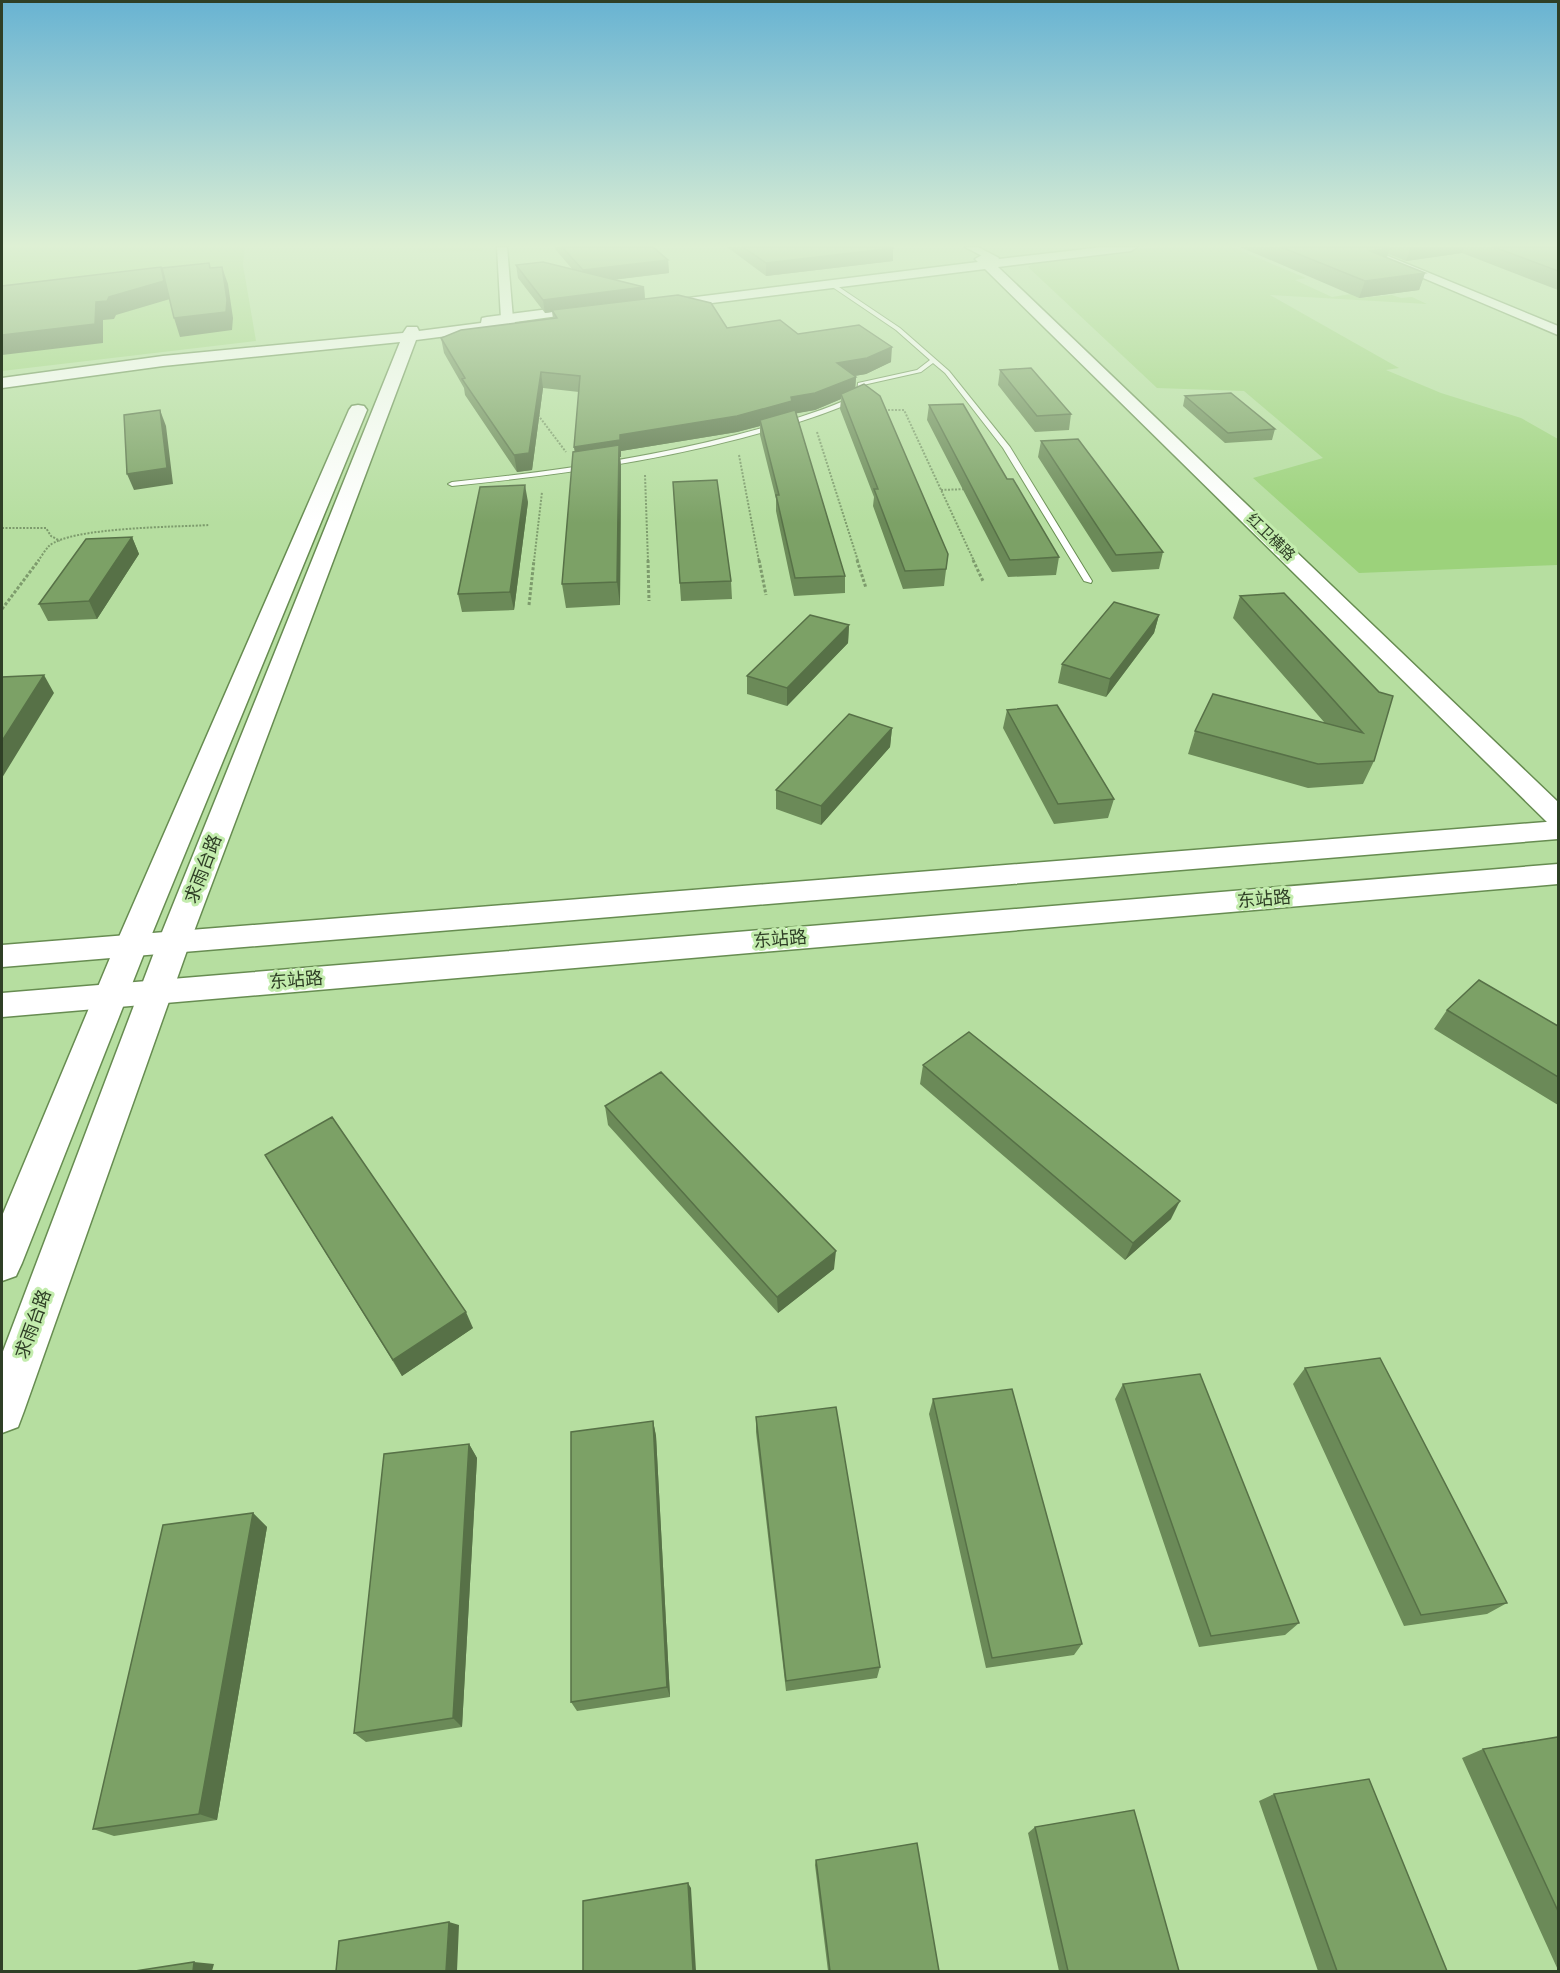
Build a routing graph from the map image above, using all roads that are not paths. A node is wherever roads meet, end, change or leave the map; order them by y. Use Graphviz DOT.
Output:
graph roads {
  1 [pos="359,339"];
  2 [pos="363,339"];
  3 [pos="398,339"];
  4 [pos="398,339"];
  5 [pos="910,339"];
  6 [pos="1070,339"];
  7 [pos="1075,339"];
  8 [pos="934,360"];
  9 [pos="919,371"];
  10 [pos="929,372"];
  11 [pos="938,373"];
  12 [pos="2,375"];
  13 [pos="949,375"];
  14 [pos="2,383"];
  15 [pos="452,484"];
  16 [pos="1088,581"];
  17 [pos="1428,664"];
  18 [pos="1558,817"];
  19 [pos="1558,830"];
  20 [pos="1558,874"];
  21 [pos="174,942"];
  22 [pos="131,946"];
  23 [pos="2,956"];
  24 [pos="156,992"];
  25 [pos="110,996"];
  26 [pos="2,1005"];
  27 [pos="2,1263"];
  28 [pos="2,1410"];
  1 -- 12 [label="main road"];
  2 -- 14 [label="main road"];
  3 -- 21 [label="main road, 求雨台路"];
  4 -- 22 [label="main road, 求雨台路"];
  5 -- 8 [label="lane"];
  6 -- 18 [label="main road, 红卫横路"];
  7 -- 17 [label="main road, 红卫横路"];
  8 -- 9 [label="lane"];
  8 -- 13 [label="lane"];
  9 -- 10 [label="lane"];
  9 -- 15 [label="lane"];
  11 -- 13 [label="lane"];
  13 -- 16 [label="lane"];
  19 -- 21 [label="main road"];
  20 -- 24 [label="main road, 东站路"];
  21 -- 22 [label="main road"];
  21 -- 24 [label="main road, 求雨台路"];
  22 -- 23 [label="main road"];
  22 -- 25 [label="main road, 求雨台路"];
  24 -- 25 [label="main road, 东站路"];
  24 -- 28 [label="main road, 求雨台路"];
  25 -- 26 [label="main road, 东站路"];
  25 -- 27 [label="main road, 求雨台路"];
}
